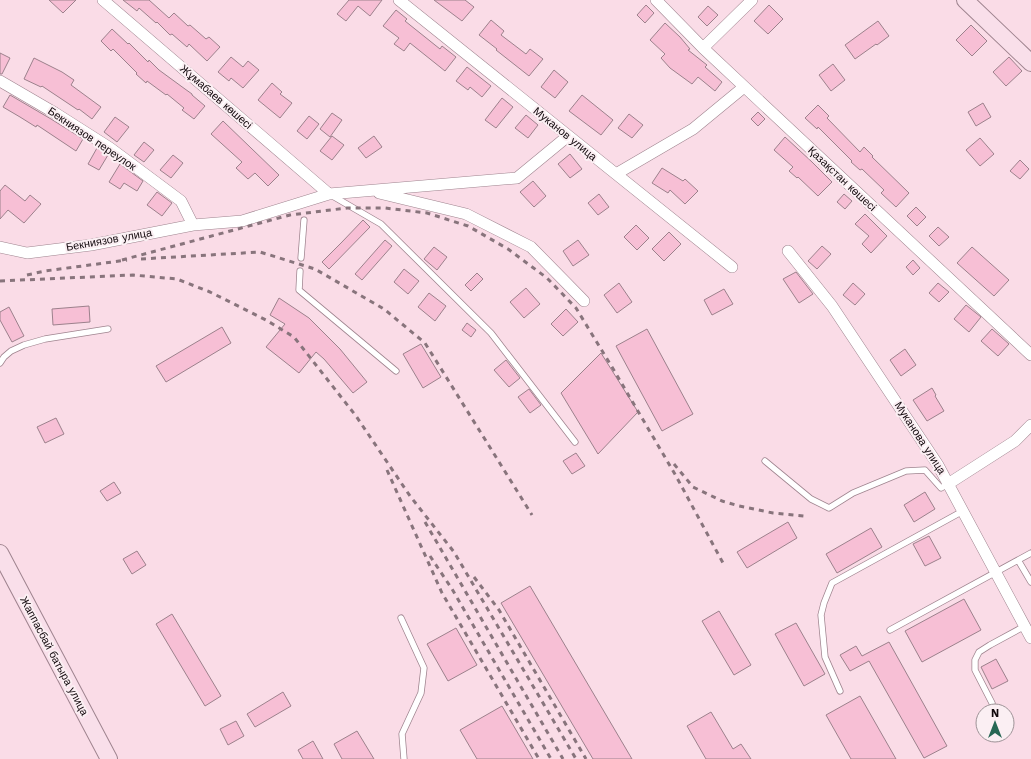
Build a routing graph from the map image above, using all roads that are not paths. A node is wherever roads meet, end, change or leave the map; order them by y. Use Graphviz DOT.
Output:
graph roads {
  1 [pos="103,0"];
  2 [pos="399,0"];
  3 [pos="656,0"];
  4 [pos="752,0"];
  5 [pos="965,0"];
  6 [pos="702,48"];
  7 [pos="1031,63"];
  8 [pos="0,81"];
  9 [pos="744,87"];
  10 [pos="568,136"];
  11 [pos="616,174"];
  12 [pos="368,191"];
  13 [pos="329,194"];
  14 [pos="304,220"];
  15 [pos="193,225"];
  16 [pos="0,247"];
  17 [pos="788,251"];
  18 [pos="301,258"];
  19 [pos="732,267"];
  20 [pos="300,271"];
  21 [pos="584,301"];
  22 [pos="108,329"];
  23 [pos="1031,355"];
  24 [pos="0,363"];
  25 [pos="396,371"];
  26 [pos="1031,426"];
  27 [pos="575,442"];
  28 [pos="765,461"];
  29 [pos="948,484"];
  30 [pos="963,511"];
  31 [pos="1031,552"];
  32 [pos="0,553"];
  33 [pos="1018,560"];
  34 [pos="996,572"];
  35 [pos="1031,582"];
  36 [pos="401,618"];
  37 [pos="1025,626"];
  38 [pos="890,630"];
  39 [pos="1031,638"];
  40 [pos="840,691"];
  41 [pos="992,703"];
  42 [pos="109,759"];
  43 [pos="404,759"];
  1 -- 13 [label="street, Жұмабаев көшесі"];
  2 -- 10 [label="street, Муканов улица"];
  3 -- 6 [label="street, Қазақстан көшесі"];
  4 -- 6 [label="street"];
  5 -- 7 [label="main road"];
  6 -- 9 [label="street, Қазақстан көшесі"];
  8 -- 15 [label="street, Бекниязов переулок"];
  9 -- 11 [label="street"];
  9 -- 23 [label="street, Қазақстан көшесі"];
  10 -- 11 [label="street, Муканов улица"];
  10 -- 12 [label="street, Бекниязов улица"];
  11 -- 19 [label="street, Муканов улица"];
  12 -- 13 [label="street, Бекниязов улица"];
  12 -- 21 [label="street"];
  13 -- 15 [label="street, Бекниязов улица"];
  13 -- 27 [label="lane"];
  14 -- 18 [label="lane"];
  15 -- 16 [label="street, Бекниязов улица"];
  17 -- 29 [label="street, Муканова улица"];
  20 -- 25 [label="lane"];
  22 -- 24 [label="lane"];
  26 -- 29 [label="street"];
  28 -- 29 [label="lane"];
  29 -- 30 [label="street, Муканова улица"];
  30 -- 34 [label="street, Муканова улица"];
  30 -- 40 [label="lane"];
  31 -- 33 [label="lane"];
  32 -- 42 [label="main road, Жаппасбай батыра улица"];
  33 -- 34 [label="lane"];
  33 -- 35 [label="lane"];
  34 -- 37 [label="street, Муканова улица"];
  34 -- 38 [label="lane"];
  36 -- 43 [label="lane"];
  37 -- 39 [label="street, Муканова улица"];
  37 -- 41 [label="lane"];
}
